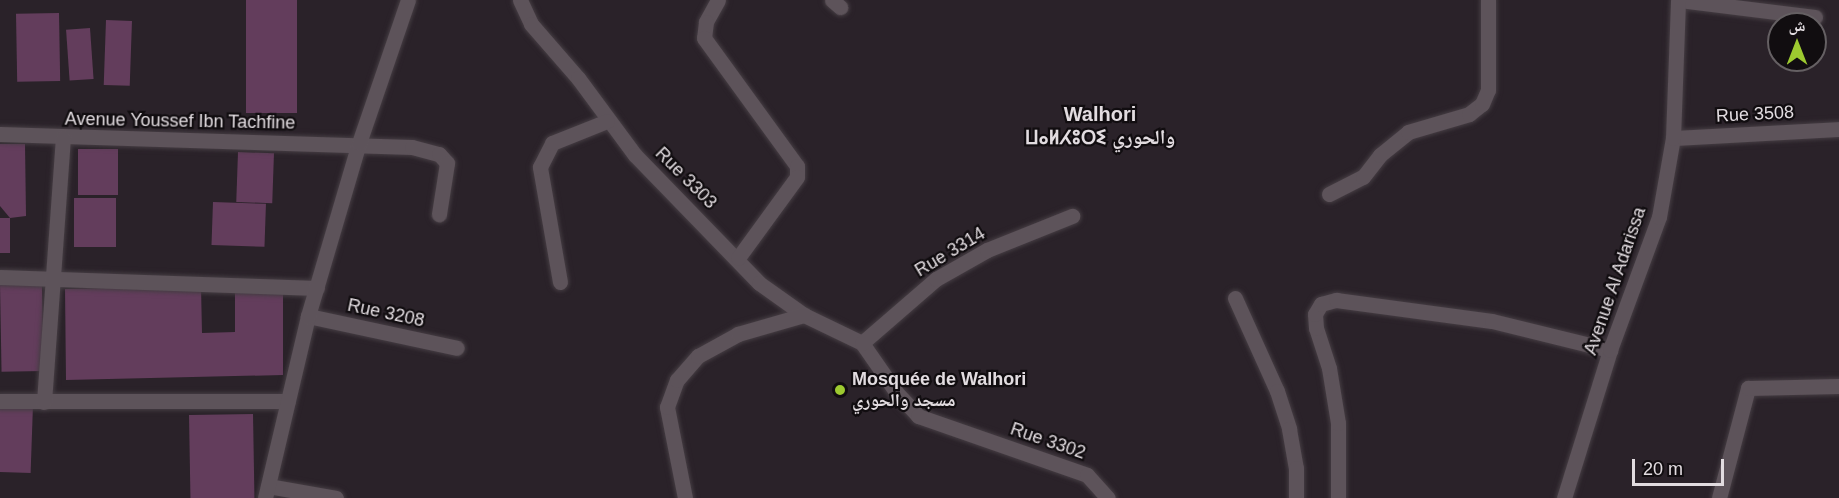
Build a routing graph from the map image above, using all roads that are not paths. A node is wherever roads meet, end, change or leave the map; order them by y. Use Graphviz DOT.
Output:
graph roads {
  1 [pos="408,0"];
  2 [pos="520,0"];
  3 [pos="717,0"];
  4 [pos="1488,0"];
  5 [pos="1678,0"];
  6 [pos="1775,12"];
  7 [pos="607,121"];
  8 [pos="1839,129"];
  9 [pos="0,134"];
  10 [pos="63,138"];
  11 [pos="1673,138"];
  12 [pos="358,143"];
  13 [pos="1329,194"];
  14 [pos="439,214"];
  15 [pos="1072,216"];
  16 [pos="738,258"];
  17 [pos="0,277"];
  18 [pos="53,280"];
  19 [pos="560,282"];
  20 [pos="317,288"];
  21 [pos="1235,298"];
  22 [pos="804,315"];
  23 [pos="308,316"];
  24 [pos="862,343"];
  25 [pos="457,348"];
  26 [pos="1610,350"];
  27 [pos="1839,386"];
  28 [pos="0,401"];
  29 [pos="288,401"];
  30 [pos="44,402"];
  31 [pos="266,492"];
  32 [pos="336,498"];
  33 [pos="685,498"];
  34 [pos="1108,498"];
  35 [pos="1296,498"];
  36 [pos="1338,498"];
  37 [pos="1564,498"];
  38 [pos="1719,498"];
  1 -- 12 [label="street"];
  2 -- 7 [label="street, Rue 3303"];
  3 -- 16 [label="street"];
  4 -- 13 [label="street"];
  5 -- 6 [label="street"];
  5 -- 11 [label="street, Avenue Al Adarissa"];
  7 -- 16 [label="street, Rue 3303"];
  7 -- 19 [label="street"];
  8 -- 11 [label="street, Rue 3508"];
  9 -- 10 [label="street, Avenue Youssef Ibn Tachfine"];
  10 -- 12 [label="street, Avenue Youssef Ibn Tachfine"];
  10 -- 18 [label="street"];
  11 -- 26 [label="street, Avenue Al Adarissa"];
  12 -- 14 [label="street, Avenue Youssef Ibn Tachfine"];
  12 -- 20 [label="street"];
  15 -- 24 [label="street, Rue 3314"];
  16 -- 22 [label="street, Rue 3303"];
  17 -- 18 [label="street"];
  18 -- 20 [label="street"];
  18 -- 30 [label="street"];
  20 -- 23 [label="street"];
  21 -- 35 [label="street"];
  22 -- 24 [label="street, Rue 3303"];
  22 -- 33 [label="street"];
  23 -- 25 [label="street, Rue 3208"];
  23 -- 29 [label="street"];
  24 -- 34 [label="street, Rue 3302"];
  26 -- 36 [label="street"];
  26 -- 37 [label="street, Avenue Al Adarissa"];
  27 -- 38 [label="street"];
  28 -- 30 [label="street"];
  29 -- 30 [label="street"];
  29 -- 31 [label="street"];
  31 -- 32 [label="street"];
}
